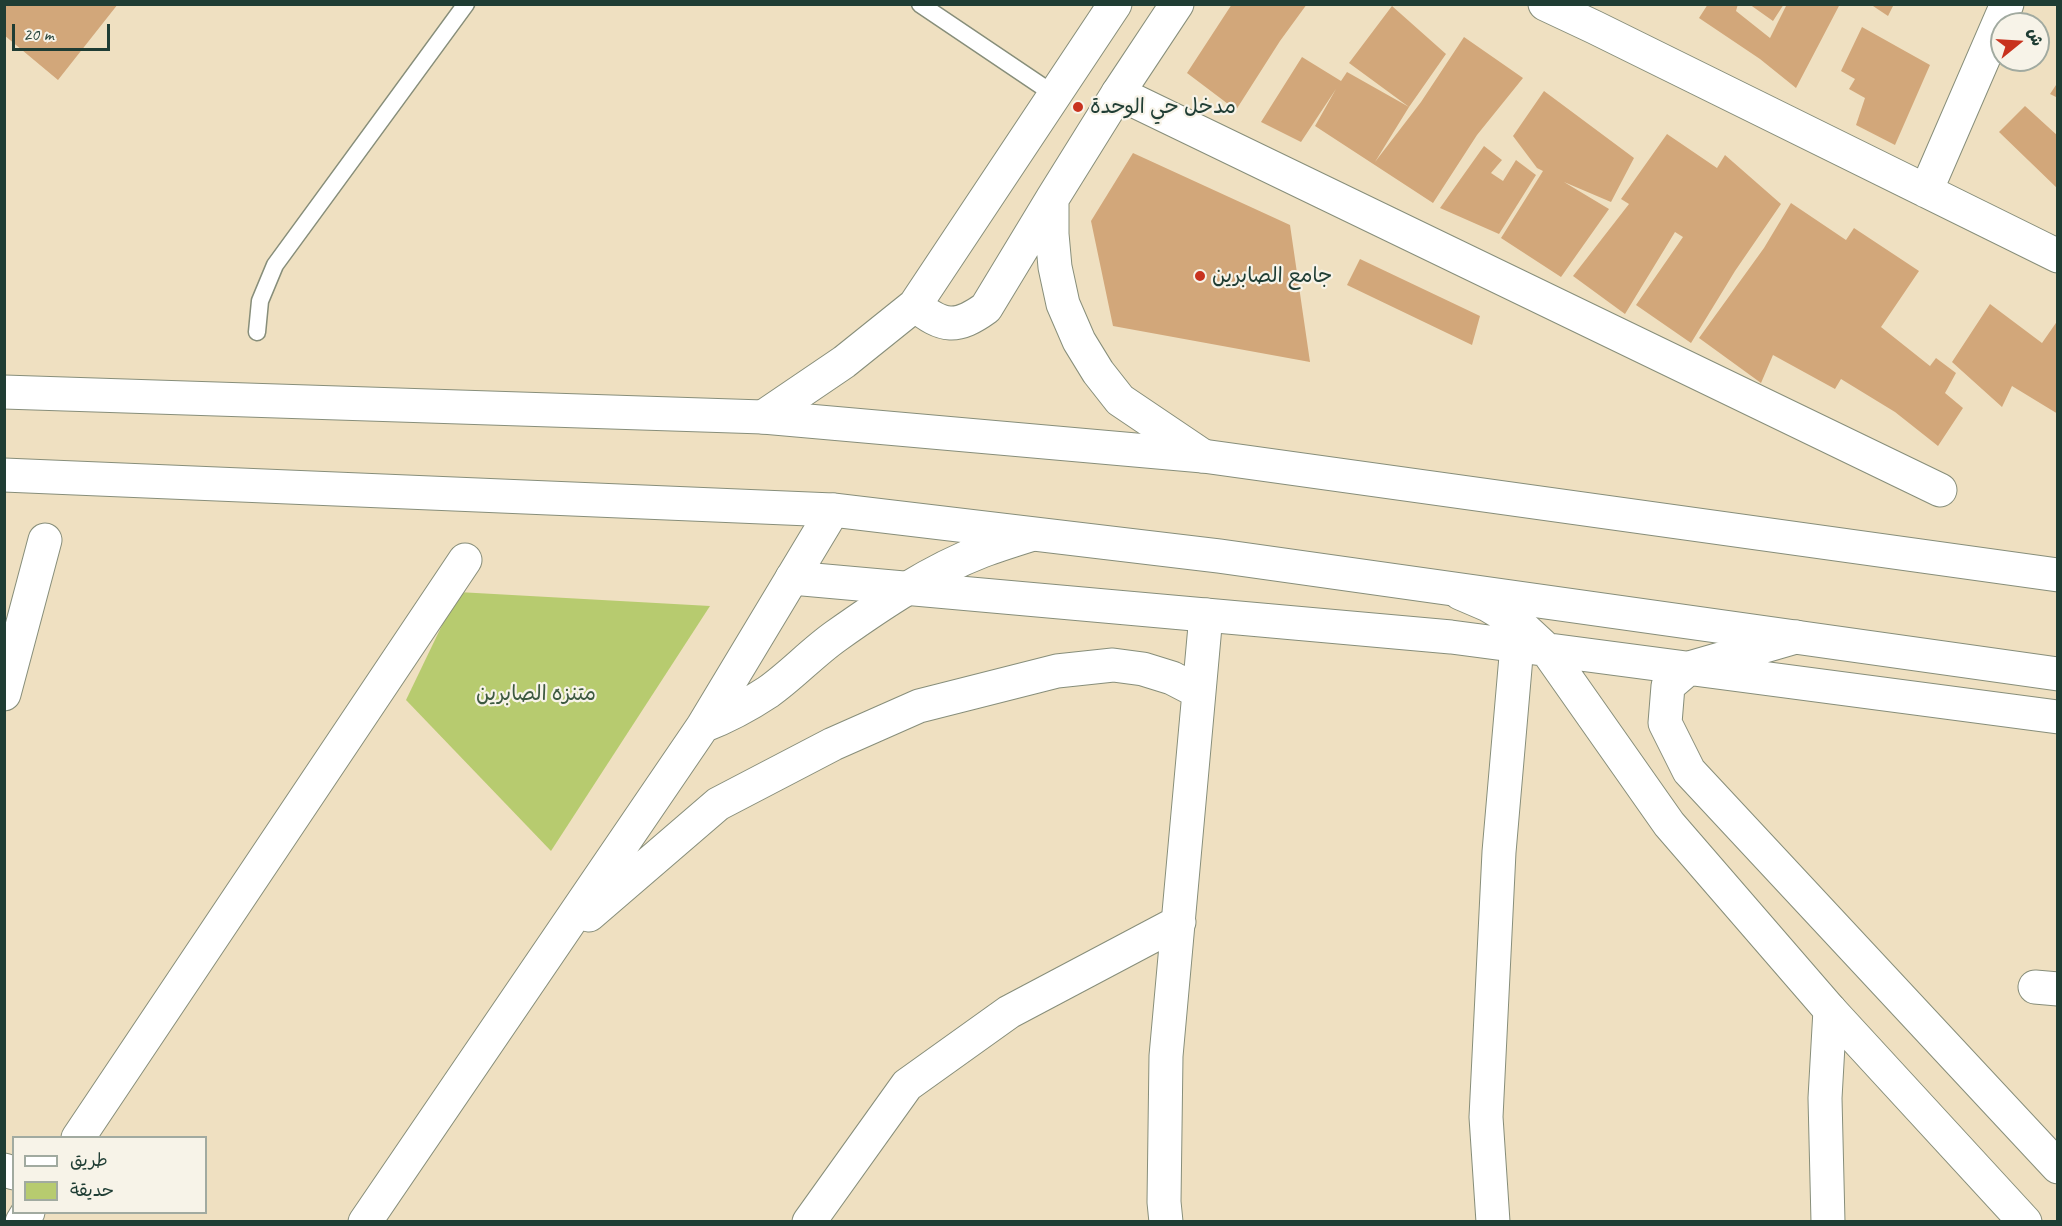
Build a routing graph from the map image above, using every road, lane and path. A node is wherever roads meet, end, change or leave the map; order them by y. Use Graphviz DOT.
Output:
graph roads {
  1 [pos="466,4"];
  2 [pos="920,4"];
  3 [pos="1115,4"];
  4 [pos="1177,4"];
  5 [pos="1545,4"];
  6 [pos="2007,4"];
  7 [pos="1601,16"];
  8 [pos="1118,93"];
  9 [pos="1055,95"];
  10 [pos="1926,191"];
  11 [pos="1052,199"];
  12 [pos="2058,256"];
  13 [pos="915,305"];
  14 [pos="257,332"];
  15 [pos="4,392"];
  16 [pos="763,417"];
  17 [pos="1203,456"];
  18 [pos="4,475"];
  19 [pos="1940,490"];
  20 [pos="833,510"];
  21 [pos="1030,535"];
  22 [pos="45,540"];
  23 [pos="465,560"];
  24 [pos="2058,575"];
  25 [pos="792,578"];
  26 [pos="909,589"];
  27 [pos="1450,589"];
  28 [pos="1206,615"];
  29 [pos="1796,637"];
  30 [pos="1531,647"];
  31 [pos="1689,668"];
  32 [pos="2058,674"];
  33 [pos="1199,692"];
  34 [pos="4,694"];
  35 [pos="2058,717"];
  36 [pos="703,726"];
  37 [pos="1179,922"];
  38 [pos="555,943"];
  39 [pos="1830,1010"];
  40 [pos="79,1136"];
  41 [pos="2058,1167"];
  42 [pos="365,1221"];
  43 [pos="809,1221"];
  44 [pos="1166,1221"];
  45 [pos="1492,1221"];
  46 [pos="1828,1221"];
  47 [pos="2025,1221"];
  1 -- 14 [label="lane"];
  2 -- 9 [label="lane"];
  3 -- 9 [label="main road"];
  4 -- 8 [label="main road"];
  5 -- 7 [label="main road"];
  6 -- 10 [label="main road"];
  7 -- 10 [label="main road"];
  8 -- 11 [label="main road"];
  8 -- 19 [label="main road"];
  9 -- 13 [label="main road"];
  10 -- 12 [label="main road"];
  11 -- 13 [label="main road"];
  11 -- 17 [label="main road"];
  13 -- 16 [label="main road"];
  15 -- 16 [label="main road"];
  16 -- 17 [label="main road"];
  17 -- 24 [label="main road"];
  18 -- 20 [label="main road"];
  20 -- 21 [label="main road"];
  20 -- 25 [label="main road"];
  21 -- 26 [label="main road"];
  21 -- 27 [label="main road"];
  22 -- 34 [label="main road"];
  23 -- 40 [label="main road"];
  25 -- 26 [label="main road"];
  25 -- 36 [label="main road"];
  26 -- 28 [label="main road"];
  26 -- 36 [label="main road"];
  27 -- 29 [label="main road"];
  27 -- 30 [label="main road"];
  28 -- 30 [label="main road"];
  28 -- 33 [label="main road"];
  29 -- 31 [label="main road"];
  29 -- 32 [label="main road"];
  30 -- 31 [label="main road"];
  30 -- 39 [label="main road"];
  30 -- 45 [label="main road"];
  31 -- 35 [label="main road"];
  31 -- 41 [label="main road"];
  33 -- 37 [label="main road"];
  33 -- 38 [label="main road"];
  36 -- 38 [label="main road"];
  37 -- 43 [label="main road"];
  37 -- 44 [label="main road"];
  38 -- 42 [label="main road"];
  39 -- 46 [label="main road"];
  39 -- 47 [label="main road"];
}
